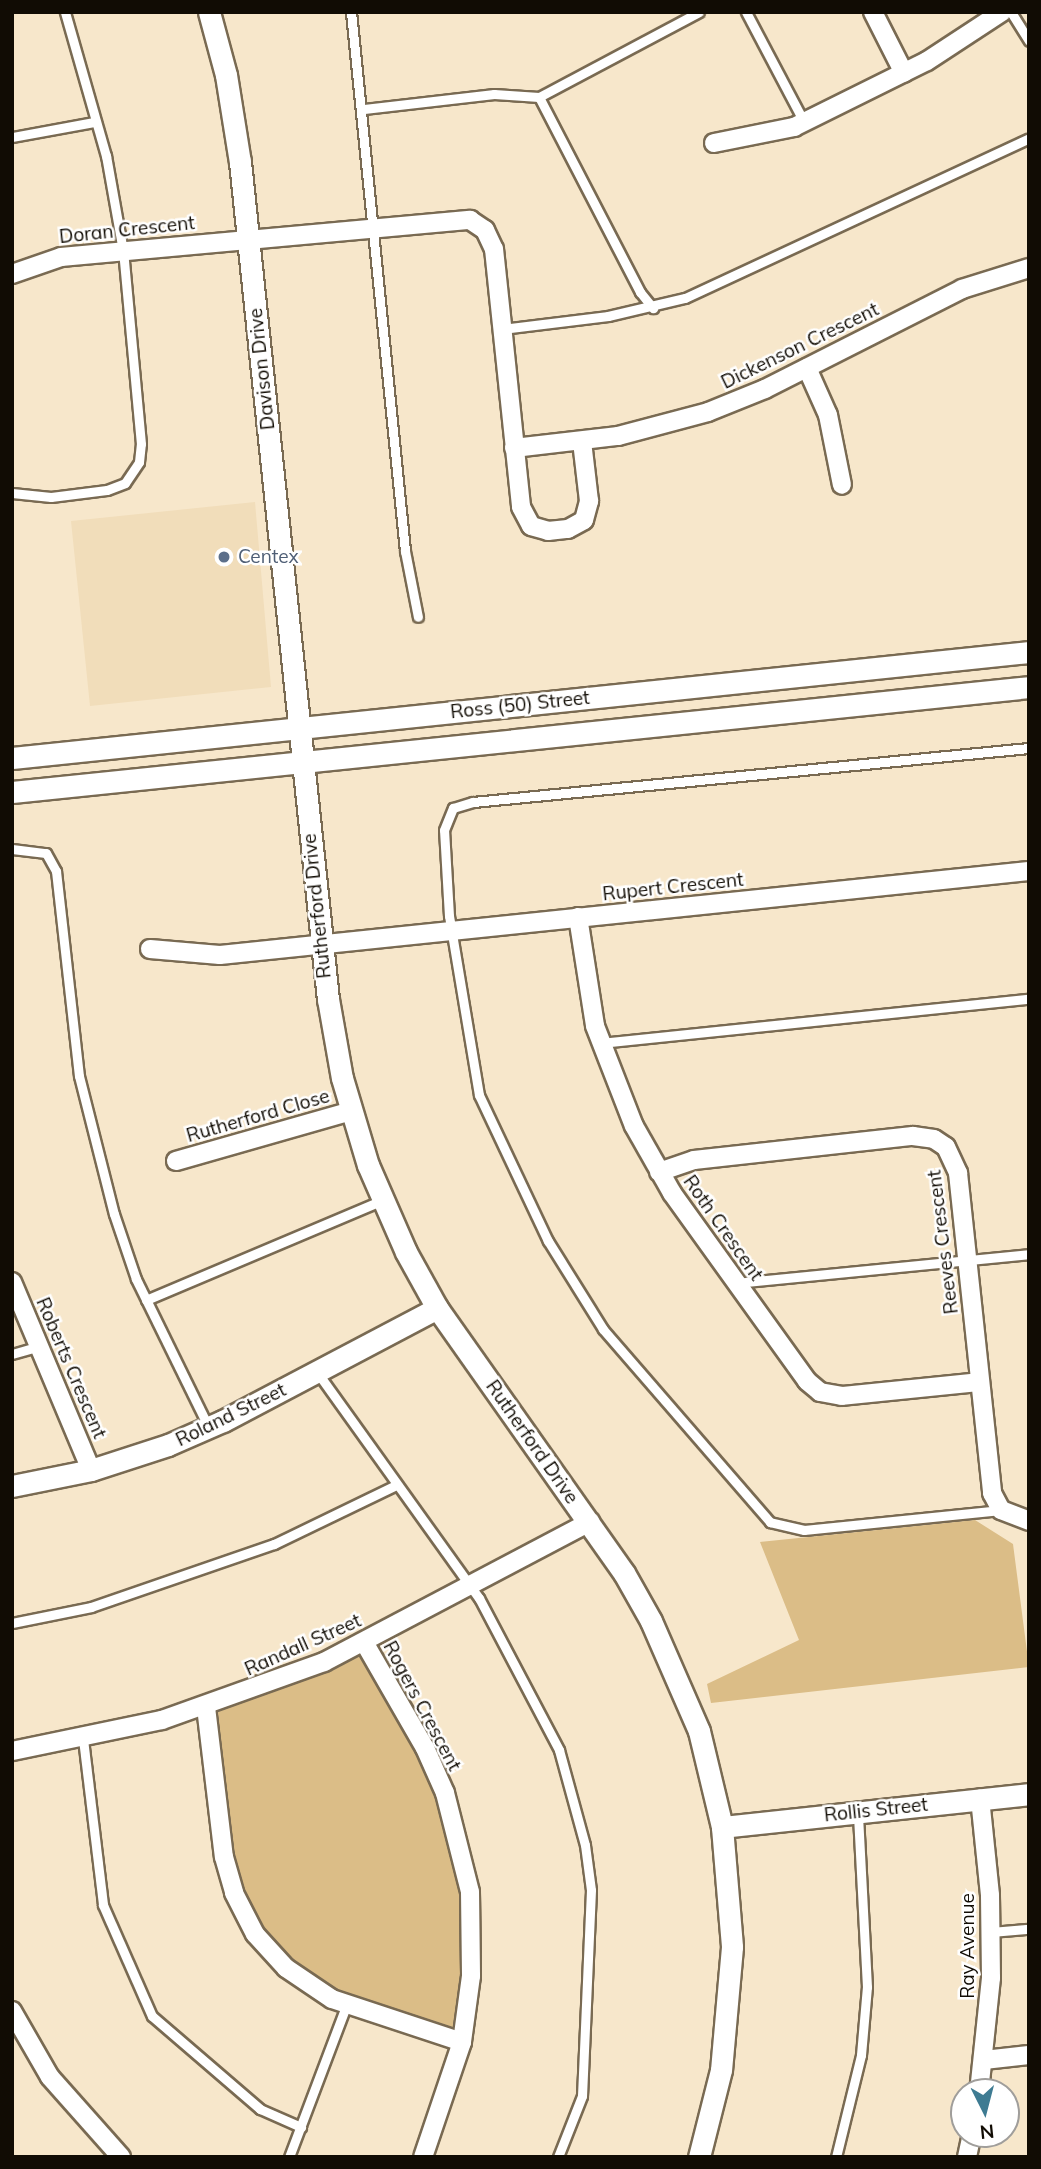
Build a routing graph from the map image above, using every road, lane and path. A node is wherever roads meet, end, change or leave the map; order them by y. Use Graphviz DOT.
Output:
graph roads {
  1 [pos="65,12"];
  2 [pos="209,12"];
  3 [pos="351,12"];
  4 [pos="699,12"];
  5 [pos="746,12"];
  6 [pos="873,12"];
  7 [pos="1002,12"];
  8 [pos="1012,12"];
  9 [pos="1029,41"];
  10 [pos="904,73"];
  11 [pos="539,97"];
  12 [pos="364,109"];
  13 [pos="94,122"];
  14 [pos="804,122"];
  15 [pos="12,136"];
  16 [pos="1029,138"];
  17 [pos="714,143"];
  18 [pos="374,226"];
  19 [pos="249,239"];
  20 [pos="123,251"];
  21 [pos="1029,268"];
  22 [pos="12,274"];
  23 [pos="653,308"];
  24 [pos="502,329"];
  25 [pos="807,368"];
  26 [pos="582,441"];
  27 [pos="514,448"];
  28 [pos="842,485"];
  29 [pos="12,493"];
  30 [pos="418,617"];
  31 [pos="1029,652"];
  32 [pos="1029,687"];
  33 [pos="298,728"];
  34 [pos="1029,748"];
  35 [pos="12,758"];
  36 [pos="302,761"];
  37 [pos="12,792"];
  38 [pos="12,849"];
  39 [pos="1029,871"];
  40 [pos="578,918"];
  41 [pos="453,931"];
  42 [pos="322,945"];
  43 [pos="150,949"];
  44 [pos="1029,999"];
  45 [pos="600,1043"];
  46 [pos="351,1111"];
  47 [pos="176,1161"];
  48 [pos="659,1172"];
  49 [pos="383,1200"];
  50 [pos="1029,1254"];
  51 [pos="967,1260"];
  52 [pos="12,1282"];
  53 [pos="735,1283"];
  54 [pos="146,1300"];
  55 [pos="437,1308"];
  56 [pos="36,1347"];
  57 [pos="12,1354"];
  58 [pos="317,1373"];
  59 [pos="979,1382"];
  60 [pos="209,1428"];
  61 [pos="92,1469"];
  62 [pos="396,1485"];
  63 [pos="12,1486"];
  64 [pos="1001,1510"];
  65 [pos="1029,1521"];
  66 [pos="590,1522"];
  67 [pos="470,1586"];
  68 [pos="12,1623"];
  69 [pos="364,1642"];
  70 [pos="206,1707"];
  71 [pos="83,1739"];
  72 [pos="12,1751"];
  73 [pos="1029,1794"];
  74 [pos="980,1799"];
  75 [pos="858,1812"];
  76 [pos="722,1827"];
  77 [pos="1029,1929"];
  78 [pos="991,1932"];
  79 [pos="346,2006"];
  80 [pos="12,2011"];
  81 [pos="461,2042"];
  82 [pos="1029,2055"];
  83 [pos="984,2060"];
  84 [pos="981,2078"];
  85 [pos="301,2127"];
  86 [pos="121,2157"];
  87 [pos="289,2157"];
  88 [pos="423,2157"];
  89 [pos="558,2157"];
  90 [pos="699,2157"];
  91 [pos="836,2157"];
  1 -- 13 [label="lane"];
  2 -- 19 [label="street, Davison Drive"];
  3 -- 12 [label="lane"];
  4 -- 11 [label="lane"];
  5 -- 14 [label="lane"];
  6 -- 10 [label="street"];
  7 -- 10 [label="street"];
  8 -- 9 [label="lane"];
  10 -- 14 [label="street"];
  11 -- 12 [label="lane"];
  11 -- 23 [label="lane"];
  12 -- 18 [label="lane"];
  13 -- 15 [label="lane"];
  13 -- 20 [label="lane"];
  14 -- 17 [label="street"];
  16 -- 23 [label="lane"];
  18 -- 19 [label="street"];
  18 -- 24 [label="street"];
  18 -- 30 [label="lane"];
  19 -- 20 [label="street, Doran Crescent"];
  19 -- 33 [label="street, Davison Drive"];
  20 -- 22 [label="street, Doran Crescent"];
  20 -- 29 [label="lane"];
  21 -- 25 [label="street, Dickenson Crescent"];
  23 -- 24 [label="lane"];
  24 -- 27 [label="street"];
  25 -- 26 [label="street, Dickenson Crescent"];
  25 -- 28 [label="street"];
  26 -- 27 [label="street, Dickenson Crescent"];
  26 -- 27 [label="street"];
  31 -- 33 [label="street, Ross (50) Street"];
  32 -- 36 [label="street, Ross (50) Street"];
  33 -- 35 [label="street, Ross (50) Street"];
  33 -- 36 [label="street, Rutherford Drive"];
  34 -- 41 [label="lane"];
  36 -- 37 [label="street, Ross (50) Street"];
  36 -- 42 [label="street, Rutherford Drive"];
  38 -- 54 [label="lane"];
  39 -- 40 [label="street, Rupert Crescent"];
  40 -- 41 [label="street, Rupert Crescent"];
  40 -- 45 [label="street, Roth Crescent"];
  41 -- 42 [label="street, Rupert Crescent"];
  41 -- 64 [label="lane"];
  42 -- 43 [label="street, Rupert Crescent"];
  42 -- 46 [label="street, Rutherford Drive"];
  44 -- 45 [label="lane"];
  45 -- 48 [label="street, Roth Crescent"];
  46 -- 47 [label="street, Rutherford Close"];
  46 -- 49 [label="street, Rutherford Drive"];
  48 -- 51 [label="street, Reeves Crescent"];
  48 -- 53 [label="street, Roth Crescent"];
  49 -- 54 [label="lane"];
  49 -- 55 [label="street, Rutherford Drive"];
  50 -- 51 [label="lane"];
  51 -- 53 [label="lane"];
  51 -- 59 [label="street, Reeves Crescent"];
  52 -- 56 [label="street, Roberts Crescent"];
  53 -- 59 [label="street, Roth Crescent"];
  54 -- 60 [label="lane"];
  55 -- 58 [label="street, Roland Street"];
  55 -- 66 [label="street, Rutherford Drive"];
  56 -- 57 [label="lane"];
  56 -- 61 [label="street, Roberts Crescent"];
  58 -- 60 [label="street, Roland Street"];
  58 -- 62 [label="lane"];
  59 -- 64 [label="street, Reeves Crescent"];
  60 -- 61 [label="street, Roland Street"];
  61 -- 63 [label="street, Roland Street"];
  62 -- 67 [label="lane"];
  62 -- 68 [label="lane"];
  64 -- 65 [label="street"];
  66 -- 67 [label="street, Randall Street"];
  66 -- 76 [label="street, Rutherford Drive"];
  67 -- 69 [label="street, Randall Street"];
  67 -- 89 [label="lane"];
  69 -- 70 [label="street, Randall Street"];
  69 -- 81 [label="street, Rogers Crescent"];
  70 -- 71 [label="street, Randall Street"];
  70 -- 79 [label="street"];
  71 -- 72 [label="street, Randall Street"];
  71 -- 85 [label="lane"];
  73 -- 74 [label="street, Rollis Street"];
  74 -- 75 [label="street, Rollis Street"];
  74 -- 78 [label="street, Ray Avenue"];
  75 -- 76 [label="street, Rollis Street"];
  75 -- 91 [label="lane"];
  76 -- 90 [label="street, Rutherford Drive"];
  77 -- 78 [label="lane"];
  78 -- 83 [label="street, Ray Avenue"];
  79 -- 81 [label="street"];
  79 -- 85 [label="lane"];
  80 -- 86 [label="street"];
  81 -- 88 [label="street, Rogers Crescent"];
  82 -- 83 [label="street"];
  83 -- 84 [label="street, Ray Avenue"];
  85 -- 87 [label="lane"];
}
